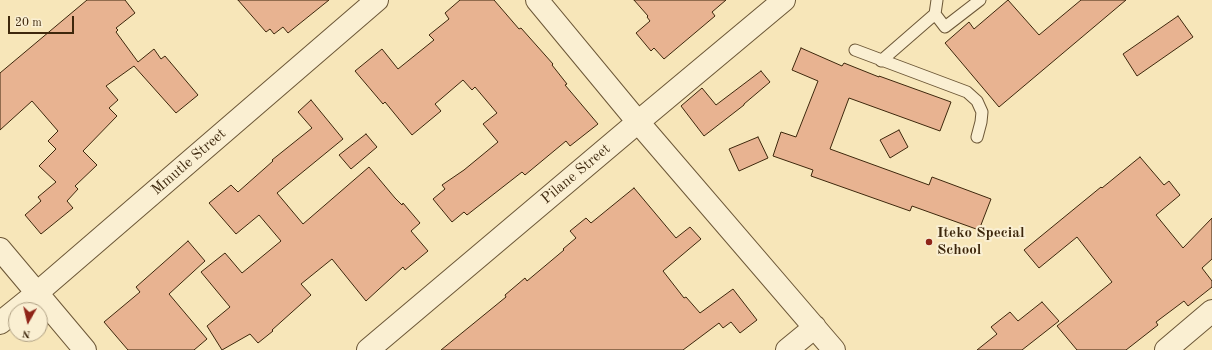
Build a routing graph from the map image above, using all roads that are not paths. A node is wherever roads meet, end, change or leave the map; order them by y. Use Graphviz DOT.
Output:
graph roads {
  1 [pos="377,0"];
  2 [pos="537,0"];
  3 [pos="784,0"];
  4 [pos="938,0"];
  5 [pos="980,0"];
  6 [pos="935,14"];
  7 [pos="855,50"];
  8 [pos="881,61"];
  9 [pos="638,122"];
  10 [pos="977,137"];
  11 [pos="0,249"];
  12 [pos="37,293"];
  13 [pos="1212,311"];
  14 [pos="0,323"];
  15 [pos="815,327"];
  16 [pos="85,350"];
  17 [pos="368,350"];
  18 [pos="787,350"];
  19 [pos="834,350"];
  20 [pos="1166,350"];
  1 -- 12 [label="street, Mmutle Street"];
  2 -- 9 [label="street"];
  3 -- 9 [label="street, Pilane Street"];
  4 -- 6 [label="lane"];
  5 -- 6 [label="lane"];
  6 -- 8 [label="lane"];
  7 -- 8 [label="lane"];
  8 -- 10 [label="lane"];
  9 -- 15 [label="street"];
  9 -- 17 [label="street, Pilane Street"];
  11 -- 12 [label="street"];
  12 -- 14 [label="street, Mmutle Street"];
  12 -- 16 [label="street"];
  13 -- 20 [label="street"];
  15 -- 18 [label="street"];
  15 -- 19 [label="street"];
}
